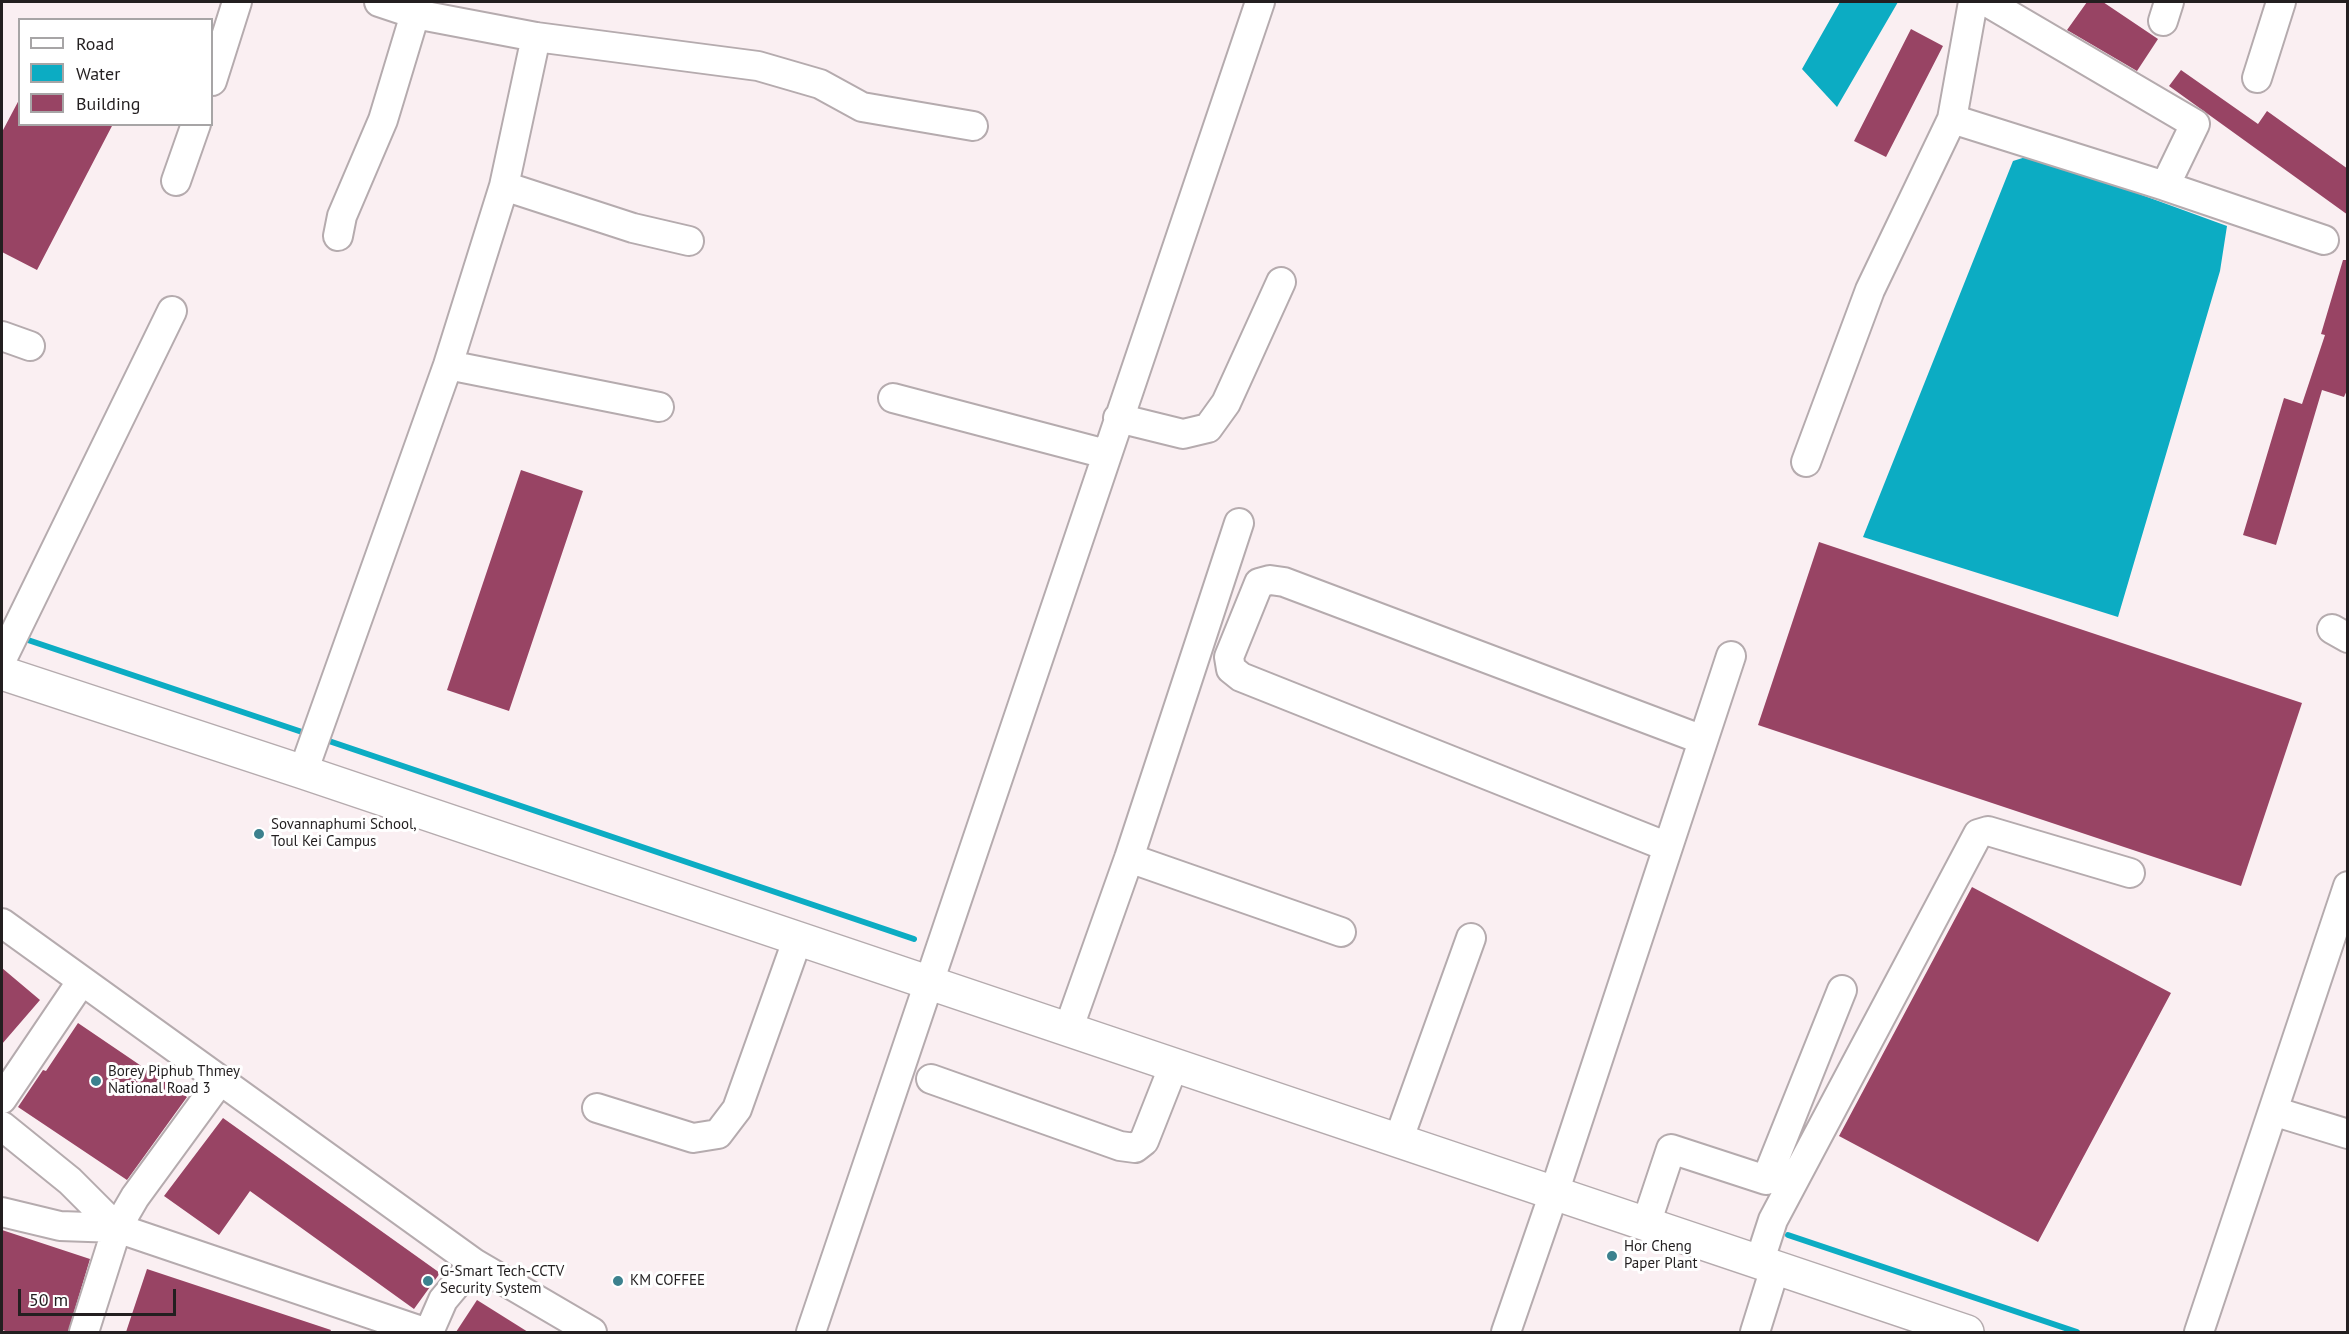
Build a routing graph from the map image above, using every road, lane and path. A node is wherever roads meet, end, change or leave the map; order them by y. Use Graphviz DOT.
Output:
graph roads {
  1 [pos="237,2"];
  2 [pos="379,2"];
  3 [pos="1260,2"];
  4 [pos="1973,2"];
  5 [pos="1987,2"];
  6 [pos="2281,2"];
  7 [pos="415,14"];
  8 [pos="536,37"];
  9 [pos="213,78"];
  10 [pos="2257,78"];
  11 [pos="1952,119"];
  12 [pos="195,126"];
  13 [pos="973,126"];
  14 [pos="176,180"];
  15 [pos="504,186"];
  16 [pos="2165,186"];
  17 [pos="338,236"];
  18 [pos="2324,240"];
  19 [pos="689,241"];
  20 [pos="1281,282"];
  21 [pos="172,311"];
  22 [pos="2,336"];
  23 [pos="30,346"];
  24 [pos="448,365"];
  25 [pos="893,398"];
  26 [pos="659,407"];
  27 [pos="1118,418"];
  28 [pos="1106,454"];
  29 [pos="1806,462"];
  30 [pos="1239,523"];
  31 [pos="1731,656"];
  32 [pos="2,659"];
  33 [pos="2,673"];
  34 [pos="1703,740"];
  35 [pos="312,748"];
  36 [pos="1668,848"];
  37 [pos="1128,858"];
  38 [pos="2130,873"];
  39 [pos="2348,886"];
  40 [pos="2,923"];
  41 [pos="1341,932"];
  42 [pos="798,938"];
  43 [pos="1471,938"];
  44 [pos="81,982"];
  45 [pos="929,982"];
  46 [pos="1842,990"];
  47 [pos="1068,1030"];
  48 [pos="1174,1065"];
  49 [pos="932,1079"];
  50 [pos="219,1082"];
  51 [pos="2,1099"];
  52 [pos="597,1108"];
  53 [pos="2272,1111"];
  54 [pos="2,1126"];
  55 [pos="2348,1134"];
  56 [pos="1398,1140"];
  57 [pos="1554,1193"];
  58 [pos="2,1212"];
  59 [pos="1646,1224"];
  60 [pos="117,1228"];
  61 [pos="474,1263"];
  62 [pos="1767,1265"];
  63 [pos="84,1332"];
  64 [pos="424,1332"];
  65 [pos="429,1332"];
  66 [pos="592,1332"];
  67 [pos="811,1332"];
  68 [pos="1506,1332"];
  69 [pos="1755,1332"];
  70 [pos="1967,1332"];
  71 [pos="2199,1332"];
  1 -- 9 [label="street"];
  2 -- 7 [label="street"];
  3 -- 27 [label="street"];
  4 -- 11 [label="street"];
  5 -- 16 [label="street"];
  6 -- 10 [label="street"];
  7 -- 8 [label="street"];
  7 -- 17 [label="street"];
  8 -- 13 [label="street"];
  8 -- 15 [label="street"];
  11 -- 16 [label="street"];
  11 -- 29 [label="street"];
  12 -- 14 [label="street"];
  15 -- 19 [label="street"];
  15 -- 24 [label="street"];
  16 -- 18 [label="street"];
  20 -- 27 [label="street"];
  21 -- 32 [label="street"];
  22 -- 23 [label="street"];
  24 -- 26 [label="street"];
  24 -- 35 [label="street"];
  25 -- 28 [label="street"];
  27 -- 28 [label="street"];
  28 -- 45 [label="street"];
  30 -- 37 [label="street"];
  31 -- 34 [label="street"];
  33 -- 35 [label="main road"];
  34 -- 36 [label="street"];
  34 -- 36 [label="street"];
  35 -- 42 [label="main road"];
  36 -- 57 [label="street"];
  37 -- 41 [label="street"];
  37 -- 47 [label="street"];
  38 -- 62 [label="street"];
  39 -- 53 [label="street"];
  40 -- 44 [label="street"];
  42 -- 45 [label="main road"];
  42 -- 52 [label="street"];
  43 -- 56 [label="street"];
  44 -- 50 [label="street"];
  44 -- 51 [label="street"];
  45 -- 47 [label="main road"];
  45 -- 67 [label="street"];
  46 -- 59 [label="street"];
  47 -- 48 [label="main road"];
  48 -- 49 [label="street"];
  48 -- 56 [label="main road"];
  50 -- 60 [label="street"];
  50 -- 61 [label="street"];
  53 -- 55 [label="street"];
  53 -- 71 [label="street"];
  54 -- 60 [label="street"];
  56 -- 57 [label="main road"];
  57 -- 59 [label="main road"];
  57 -- 68 [label="street"];
  58 -- 60 [label="street"];
  59 -- 62 [label="main road"];
  60 -- 63 [label="street"];
  60 -- 64 [label="street"];
  61 -- 65 [label="street"];
  61 -- 66 [label="street"];
  62 -- 69 [label="street"];
  62 -- 70 [label="main road"];
}
